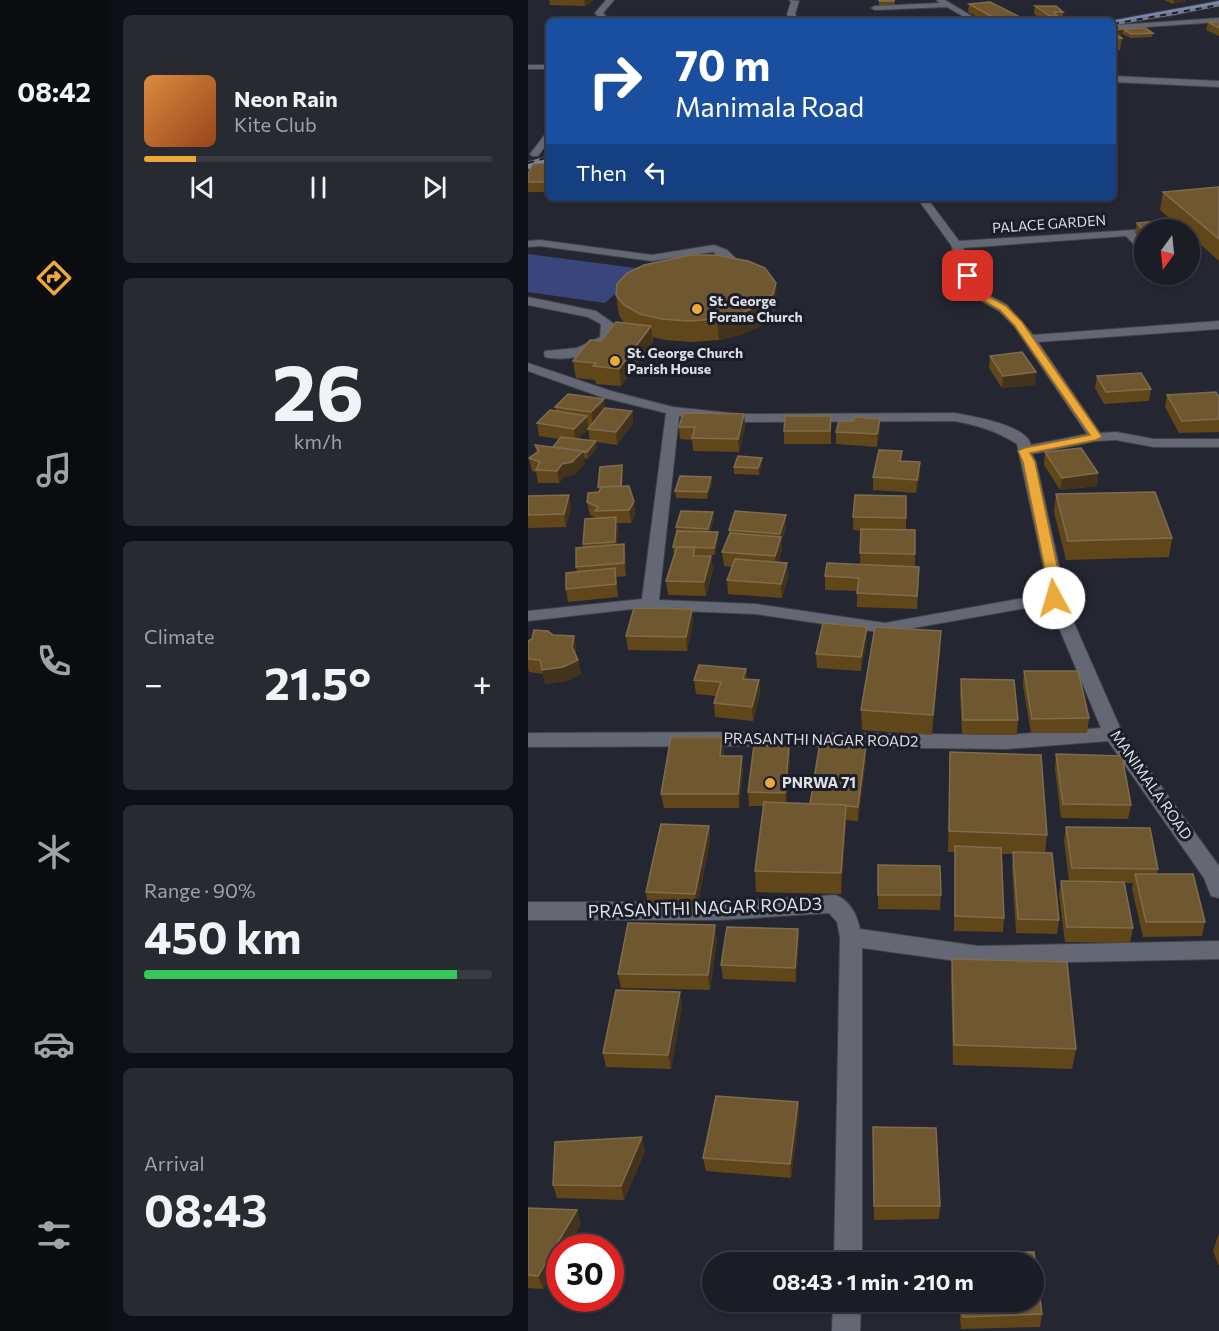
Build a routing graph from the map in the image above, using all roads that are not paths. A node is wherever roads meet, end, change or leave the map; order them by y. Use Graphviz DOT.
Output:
graph roads {
  1 [pos="610,0"];
  2 [pos="793,0"];
  3 [pos="940,0"];
  4 [pos="1216,4"];
  5 [pos="948,5"];
  6 [pos="875,8"];
  7 [pos="603,18"];
  8 [pos="793,18"];
  9 [pos="971,18"];
  10 [pos="1219,20"];
  11 [pos="1116,26"];
  12 [pos="1116,26"];
  13 [pos="528,67"];
  14 [pos="546,67"];
  15 [pos="1116,79"];
  16 [pos="1165,81"];
  17 [pos="1219,84"];
  18 [pos="1164,92"];
  19 [pos="546,142"];
  20 [pos="538,160"];
  21 [pos="924,201"];
  22 [pos="1134,232"];
  23 [pos="1130,233"];
  24 [pos="1134,238"];
  25 [pos="528,244"];
  26 [pos="956,245"];
  27 [pos="738,266"];
  28 [pos="528,301"];
  29 [pos="1219,325"];
  30 [pos="1029,339"];
  31 [pos="550,354"];
  32 [pos="528,367"];
  33 [pos="673,411"];
  34 [pos="1096,437"];
  35 [pos="1219,442"];
  36 [pos="1024,451"];
  37 [pos="1054,598"];
  38 [pos="651,604"];
  39 [pos="528,616"];
  40 [pos="1113,735"];
  41 [pos="528,740"];
  42 [pos="1217,879"];
  43 [pos="528,911"];
  44 [pos="852,937"];
  45 [pos="1219,950"];
  46 [pos="848,1252"];
  47 [pos="847,1312"];
  48 [pos="846,1331"];
  1 -- 7 [label="street"];
  2 -- 8 [label="street"];
  3 -- 5 [label="street"];
  4 -- 11 [label="main road"];
  5 -- 6 [label="street"];
  5 -- 9 [label="street"];
  10 -- 12 [label="street"];
  13 -- 14 [label="street"];
  15 -- 16 [label="street"];
  16 -- 17 [label="street"];
  16 -- 18 [label="street"];
  19 -- 20 [label="street"];
  21 -- 26 [label="street"];
  22 -- 23 [label="street, PALACE GARDEN"];
  23 -- 24 [label="street"];
  23 -- 26 [label="street, PALACE GARDEN"];
  25 -- 27 [label="street"];
  26 -- 30 [label="street"];
  28 -- 31 [label="street"];
  29 -- 30 [label="street"];
  30 -- 34 [label="street"];
  32 -- 33 [label="street"];
  33 -- 36 [label="street"];
  33 -- 38 [label="street"];
  34 -- 35 [label="street"];
  34 -- 36 [label="street"];
  36 -- 37 [label="street, MANIMALA ROAD"];
  37 -- 38 [label="street"];
  37 -- 40 [label="street, MANIMALA ROAD"];
  38 -- 39 [label="street"];
  40 -- 41 [label="street, PRASANTHI NAGAR ROAD2"];
  40 -- 42 [label="street, MANIMALA ROAD"];
  43 -- 44 [label="street, PRASANTHI NAGAR ROAD3"];
  44 -- 45 [label="street"];
  44 -- 46 [label="street"];
  47 -- 48 [label="street"];
}
